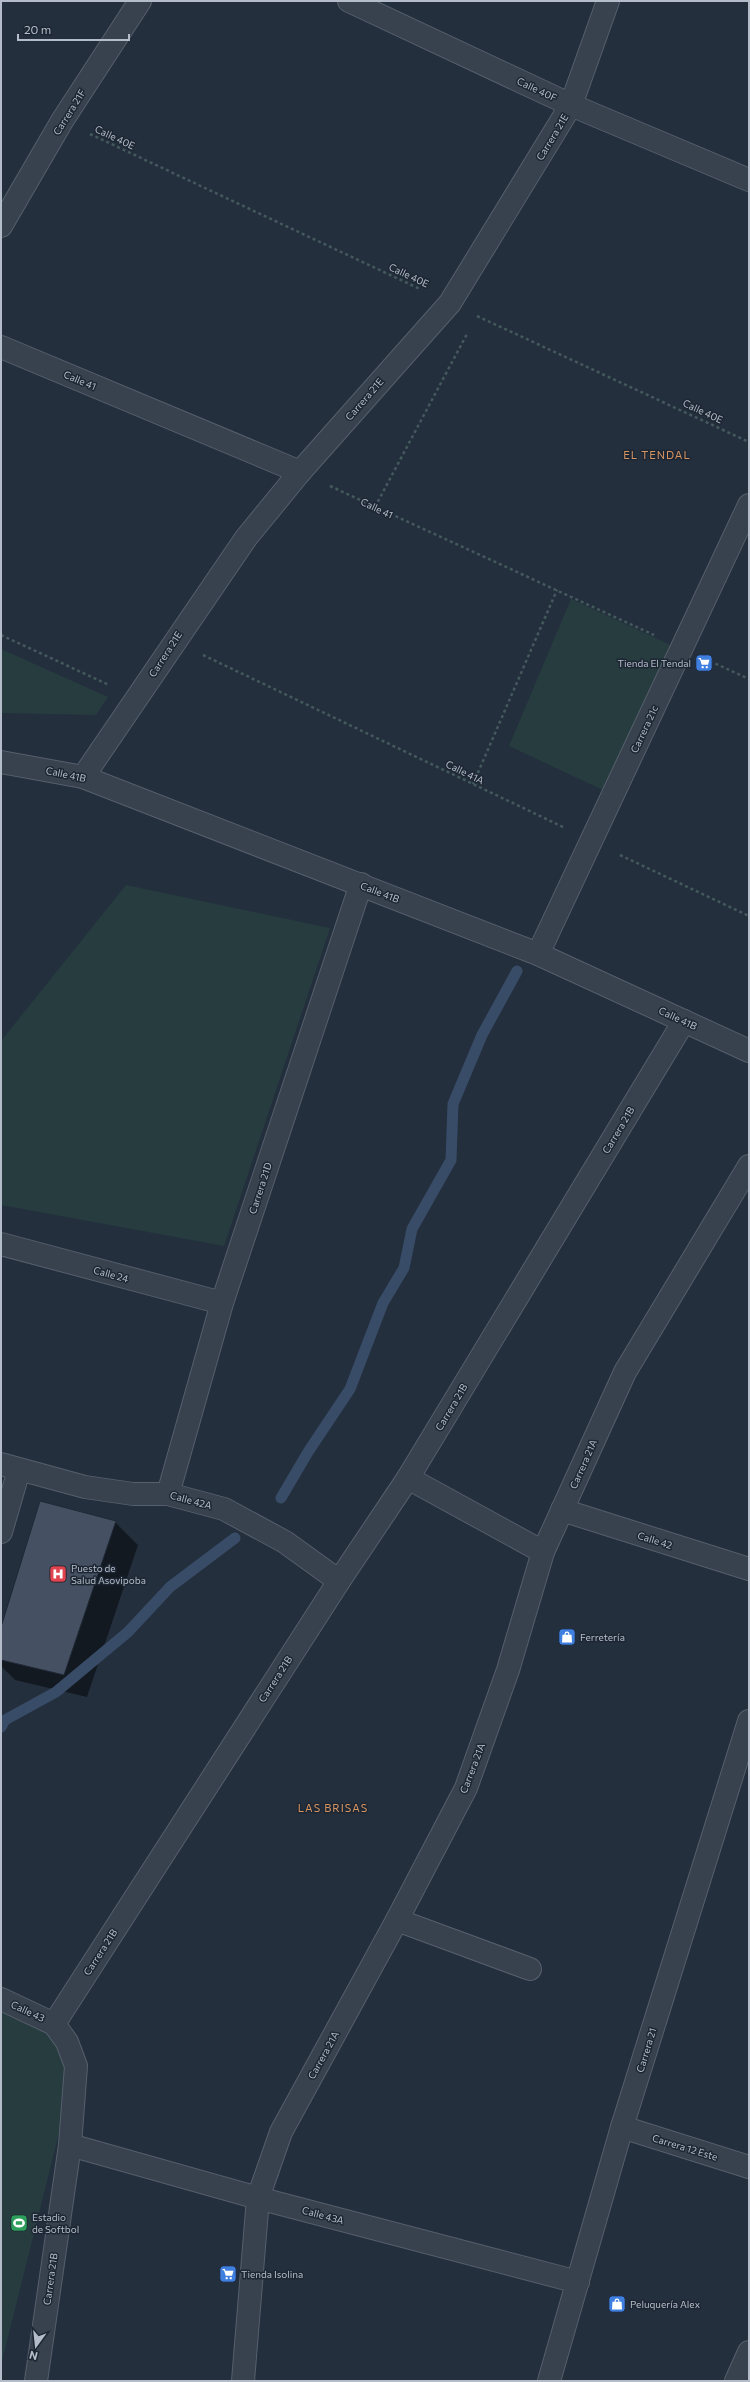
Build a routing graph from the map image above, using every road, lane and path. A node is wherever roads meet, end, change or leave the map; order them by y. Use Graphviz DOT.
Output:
graph roads {
  1 [pos="140,1"];
  2 [pos="349,1"];
  3 [pos="608,1"];
  4 [pos="571,105"];
  5 [pos="62,122"];
  6 [pos="749,180"];
  7 [pos="1,226"];
  8 [pos="450,303"];
  9 [pos="476,316"];
  10 [pos="473,322"];
  11 [pos="469,329"];
  12 [pos="1,347"];
  13 [pos="749,442"];
  14 [pos="300,472"];
  15 [pos="749,505"];
  16 [pos="375,507"];
  17 [pos="557,590"];
  18 [pos="1,635"];
  19 [pos="174,641"];
  20 [pos="682,648"];
  21 [pos="749,679"];
  22 [pos="137,698"];
  23 [pos="1,762"];
  24 [pos="83,777"];
  25 [pos="473,784"];
  26 [pos="591,841"];
  27 [pos="361,884"];
  28 [pos="749,916"];
  29 [pos="538,954"];
  30 [pos="684,1021"];
  31 [pos="749,1051"];
  32 [pos="749,1166"];
  33 [pos="1,1244"];
  34 [pos="222,1303"];
  35 [pos="10,1467"];
  36 [pos="408,1478"];
  37 [pos="168,1494"];
  38 [pos="562,1510"];
  39 [pos="1,1532"];
  40 [pos="543,1552"];
  41 [pos="749,1569"];
  42 [pos="339,1581"];
  43 [pos="749,1721"];
  44 [pos="397,1920"];
  45 [pos="530,1970"];
  46 [pos="1,1999"];
  47 [pos="54,2024"];
  48 [pos="622,2127"];
  49 [pos="70,2145"];
  50 [pos="749,2167"];
  51 [pos="258,2198"];
  52 [pos="578,2282"];
  53 [pos="749,2352"];
  54 [pos="36,2381"];
  55 [pos="243,2381"];
  56 [pos="549,2381"];
  57 [pos="736,2381"];
  1 -- 5 [label="street, Carrera 21F"];
  2 -- 4 [label="street, Calle 40F"];
  3 -- 4 [label="street, Carrera 21E"];
  4 -- 6 [label="street, Calle 40F"];
  4 -- 8 [label="street, Carrera 21E"];
  5 -- 7 [label="street, Carrera 21F"];
  5 -- 8 [label="path, Calle 40E"];
  8 -- 9 [label="path, Calle 40E"];
  8 -- 14 [label="street, Carrera 21E"];
  9 -- 10 [label="path"];
  9 -- 13 [label="path, Calle 40E"];
  11 -- 16 [label="path"];
  12 -- 14 [label="street, Calle 41"];
  14 -- 16 [label="path, Calle 41"];
  14 -- 19 [label="street, Carrera 21E"];
  15 -- 20 [label="street, Carrera 21c"];
  16 -- 17 [label="path, Calle 41"];
  17 -- 20 [label="path, Calle 41"];
  17 -- 25 [label="path"];
  18 -- 22 [label="path"];
  19 -- 22 [label="street, Carrera 21E"];
  19 -- 25 [label="path, Calle 41A"];
  20 -- 21 [label="path, Calle 41"];
  20 -- 26 [label="street, Carrera 21c"];
  22 -- 24 [label="street, Carrera 21E"];
  23 -- 24 [label="street, Calle 41B"];
  24 -- 27 [label="street, Calle 41B"];
  25 -- 26 [label="path, Calle 41A"];
  26 -- 28 [label="path, Calle 41A"];
  26 -- 29 [label="street, Carrera 21c"];
  27 -- 29 [label="street, Calle 41B"];
  27 -- 34 [label="street, Carrera 21D"];
  29 -- 30 [label="street, Calle 41B"];
  30 -- 31 [label="street, Calle 41B"];
  30 -- 36 [label="street, Carrera 21B"];
  32 -- 38 [label="street, Carrera 21A"];
  33 -- 34 [label="street, Calle 24"];
  34 -- 37 [label="street, Carrera 21D"];
  35 -- 37 [label="street, Calle 42A"];
  35 -- 39 [label="street"];
  36 -- 40 [label="street"];
  36 -- 42 [label="street, Carrera 21B"];
  37 -- 42 [label="street, Calle 42A"];
  38 -- 40 [label="street, Carrera 21A"];
  38 -- 41 [label="street, Calle 42"];
  40 -- 44 [label="street, Carrera 21A"];
  42 -- 47 [label="street, Carrera 21B"];
  43 -- 48 [label="street, Carrera 21"];
  44 -- 45 [label="street"];
  44 -- 51 [label="street, Carrera 21A"];
  46 -- 47 [label="street, Calle 43"];
  47 -- 49 [label="street, Carrera 21B"];
  48 -- 50 [label="street, Carrera 12 Este"];
  48 -- 52 [label="street, Carrera 21"];
  49 -- 51 [label="street, Calle 43A"];
  49 -- 54 [label="street, Carrera 21B"];
  51 -- 52 [label="street, Calle 43A"];
  51 -- 55 [label="street, Carrera 21A"];
  52 -- 56 [label="street, Carrera 21"];
  53 -- 57 [label="street"];
}
